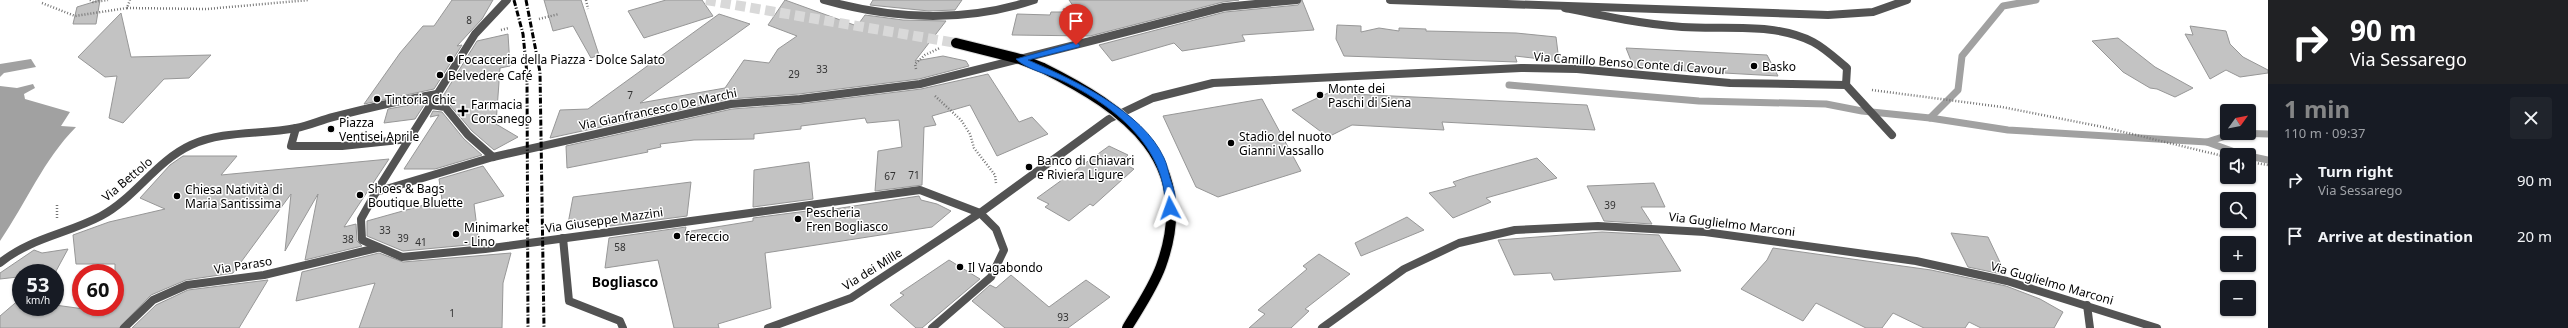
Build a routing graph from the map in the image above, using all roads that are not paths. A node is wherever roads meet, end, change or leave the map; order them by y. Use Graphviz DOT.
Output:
graph roads {
  1 [pos="507,0"];
  2 [pos="824,0"];
  3 [pos="1034,0"];
  4 [pos="1297,0"];
  5 [pos="1390,0"];
  6 [pos="1907,0"];
  7 [pos="1553,5"];
  8 [pos="956,42"];
  9 [pos="1020,59"];
  10 [pos="1846,85"];
  11 [pos="437,94"];
  12 [pos="431,105"];
  13 [pos="296,128"];
  14 [pos="1892,135"];
  15 [pos="409,139"];
  16 [pos="493,157"];
  17 [pos="376,192"];
  18 [pos="980,213"];
  19 [pos="563,238"];
  20 [pos="377,248"];
  21 [pos="0,263"];
  22 [pos="2087,305"];
  23 [pos="124,328"];
  24 [pos="623,328"];
  25 [pos="768,328"];
  26 [pos="932,328"];
  27 [pos="1127,328"];
  28 [pos="1322,328"];
  29 [pos="2090,328"];
  30 [pos="2156,328"];
  1 -- 11 [label="street, Via Giuseppe Mazzini"];
  2 -- 3 [label="street"];
  4 -- 9 [label="street, Via Gianfrancesco De Marchi"];
  5 -- 7 [label="street"];
  6 -- 7 [label="street"];
  7 -- 10 [label="street"];
  8 -- 9 [label="main road"];
  9 -- 16 [label="street, Via Gianfrancesco De Marchi"];
  9 -- 27 [label="main road, bridge"];
  10 -- 14 [label="street"];
  10 -- 18 [label="street, Via Camillo Benso Conte di Cavour"];
  11 -- 12 [label="street, Via Giuseppe Mazzini"];
  11 -- 13 [label="street"];
  12 -- 15 [label="street, Via Giuseppe Mazzini"];
  12 -- 16 [label="street"];
  13 -- 15 [label="street"];
  13 -- 21 [label="street, Via Bettolo"];
  15 -- 17 [label="street, Via Giuseppe Mazzini"];
  16 -- 17 [label="street, Via Gianfrancesco De Marchi"];
  17 -- 20 [label="street, Via Giuseppe Mazzini"];
  18 -- 19 [label="street, Via Giuseppe Mazzini"];
  18 -- 25 [label="street, Via dei Mille"];
  18 -- 26 [label="street, Via Giuseppe Mazzini"];
  19 -- 20 [label="street, Via Giuseppe Mazzini"];
  19 -- 24 [label="street"];
  20 -- 23 [label="street, Via Paraso"];
  22 -- 28 [label="street, Via Guglielmo Marconi"];
  22 -- 29 [label="street"];
  22 -- 30 [label="street, Via Guglielmo Marconi"];
}
